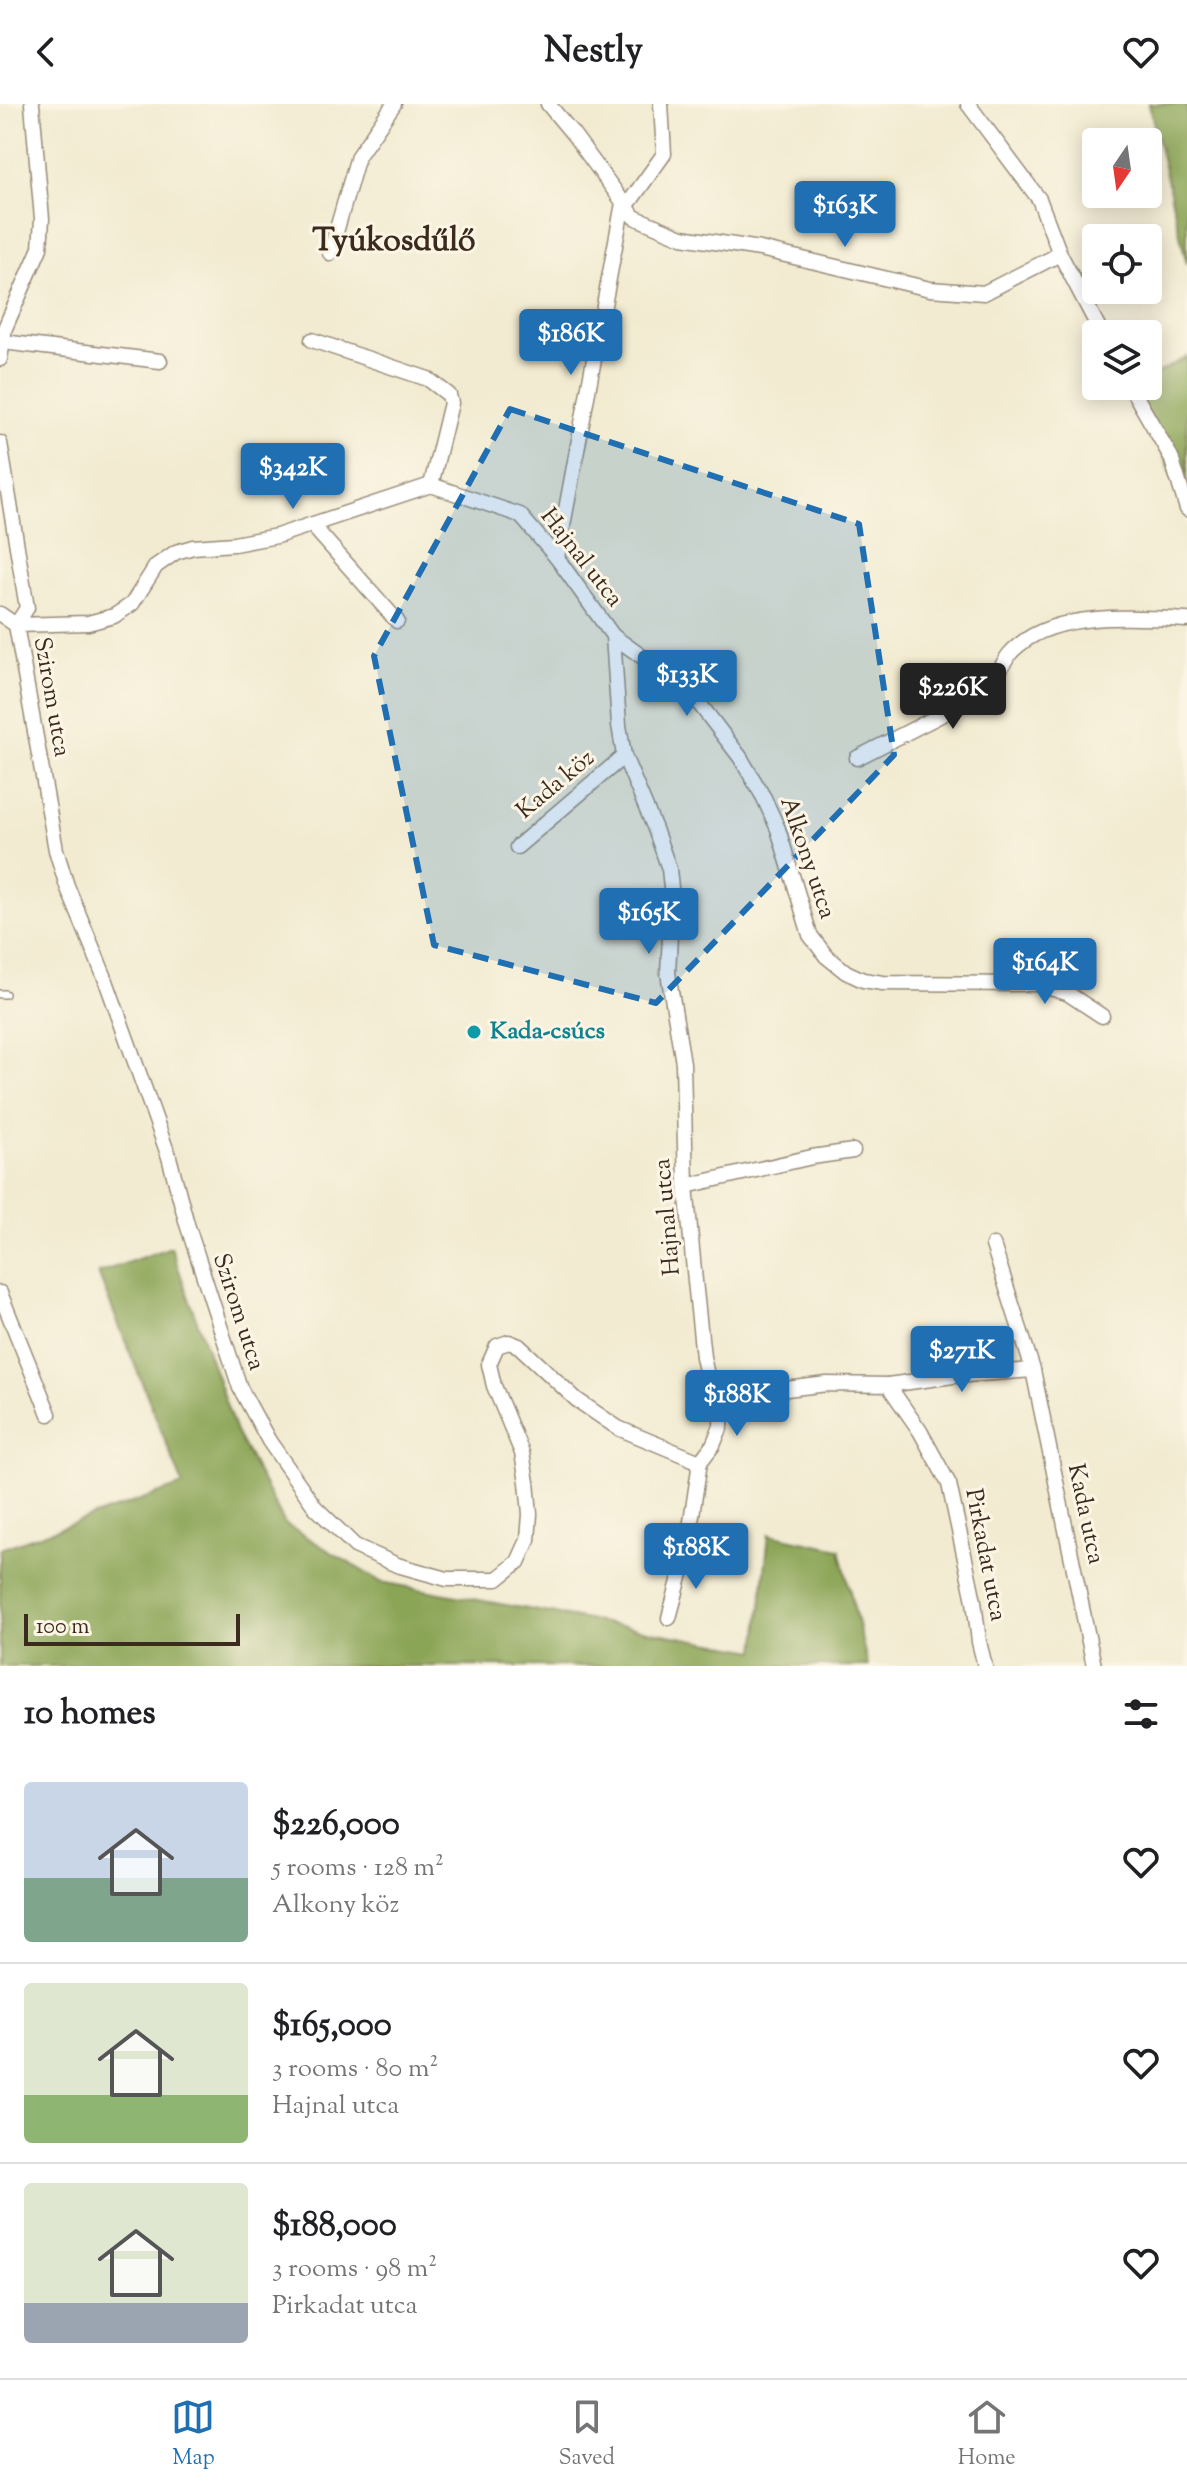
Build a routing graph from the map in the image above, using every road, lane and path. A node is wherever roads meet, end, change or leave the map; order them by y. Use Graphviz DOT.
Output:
graph roads {
  1 [pos="32,104"];
  2 [pos="394,104"];
  3 [pos="548,104"];
  4 [pos="661,104"];
  5 [pos="968,104"];
  6 [pos="624,205"];
  7 [pos="330,253"];
  8 [pos="1060,254"];
  9 [pos="1095,320"];
  10 [pos="312,340"];
  11 [pos="3,342"];
  12 [pos="0,359"];
  13 [pos="160,361"];
  14 [pos="1138,400"];
  15 [pos="0,443"];
  16 [pos="431,485"];
  17 [pos="1187,509"];
  18 [pos="312,525"];
  19 [pos="557,558"];
  20 [pos="0,614"];
  21 [pos="1187,620"];
  22 [pos="397,621"];
  23 [pos="16,625"];
  24 [pos="613,636"];
  25 [pos="624,756"];
  26 [pos="857,758"];
  27 [pos="517,847"];
  28 [pos="1102,1016"];
  29 [pos="853,1151"];
  30 [pos="686,1186"];
  31 [pos="993,1245"];
  32 [pos="0,1293"];
  33 [pos="1033,1370"];
  34 [pos="888,1385"];
  35 [pos="722,1397"];
  36 [pos="49,1414"];
  37 [pos="700,1462"];
  38 [pos="669,1618"];
  39 [pos="985,1666"];
  40 [pos="1094,1666"];
  1 -- 11 [label="street"];
  2 -- 7 [label="street"];
  3 -- 6 [label="street"];
  4 -- 6 [label="street"];
  5 -- 8 [label="street"];
  6 -- 8 [label="street"];
  6 -- 19 [label="street"];
  8 -- 9 [label="street"];
  10 -- 16 [label="street"];
  11 -- 12 [label="street"];
  11 -- 13 [label="street"];
  14 -- 17 [label="street"];
  15 -- 23 [label="street, Szirom utca"];
  16 -- 18 [label="street"];
  16 -- 19 [label="street, Hajnal utca"];
  18 -- 22 [label="street"];
  18 -- 23 [label="street"];
  19 -- 24 [label="street, Hajnal utca"];
  20 -- 23 [label="street"];
  21 -- 26 [label="street"];
  23 -- 37 [label="street, Szirom utca"];
  24 -- 25 [label="street, Hajnal utca"];
  24 -- 28 [label="street, Alkony utca"];
  25 -- 27 [label="street, Kada köz"];
  25 -- 30 [label="street, Hajnal utca"];
  29 -- 30 [label="street"];
  30 -- 35 [label="street, Hajnal utca"];
  31 -- 33 [label="street, Kada utca"];
  32 -- 36 [label="street"];
  33 -- 34 [label="street"];
  33 -- 40 [label="street, Kada utca"];
  34 -- 35 [label="street"];
  34 -- 39 [label="street, Pirkadat utca"];
  35 -- 37 [label="street"];
  37 -- 38 [label="street"];
}
